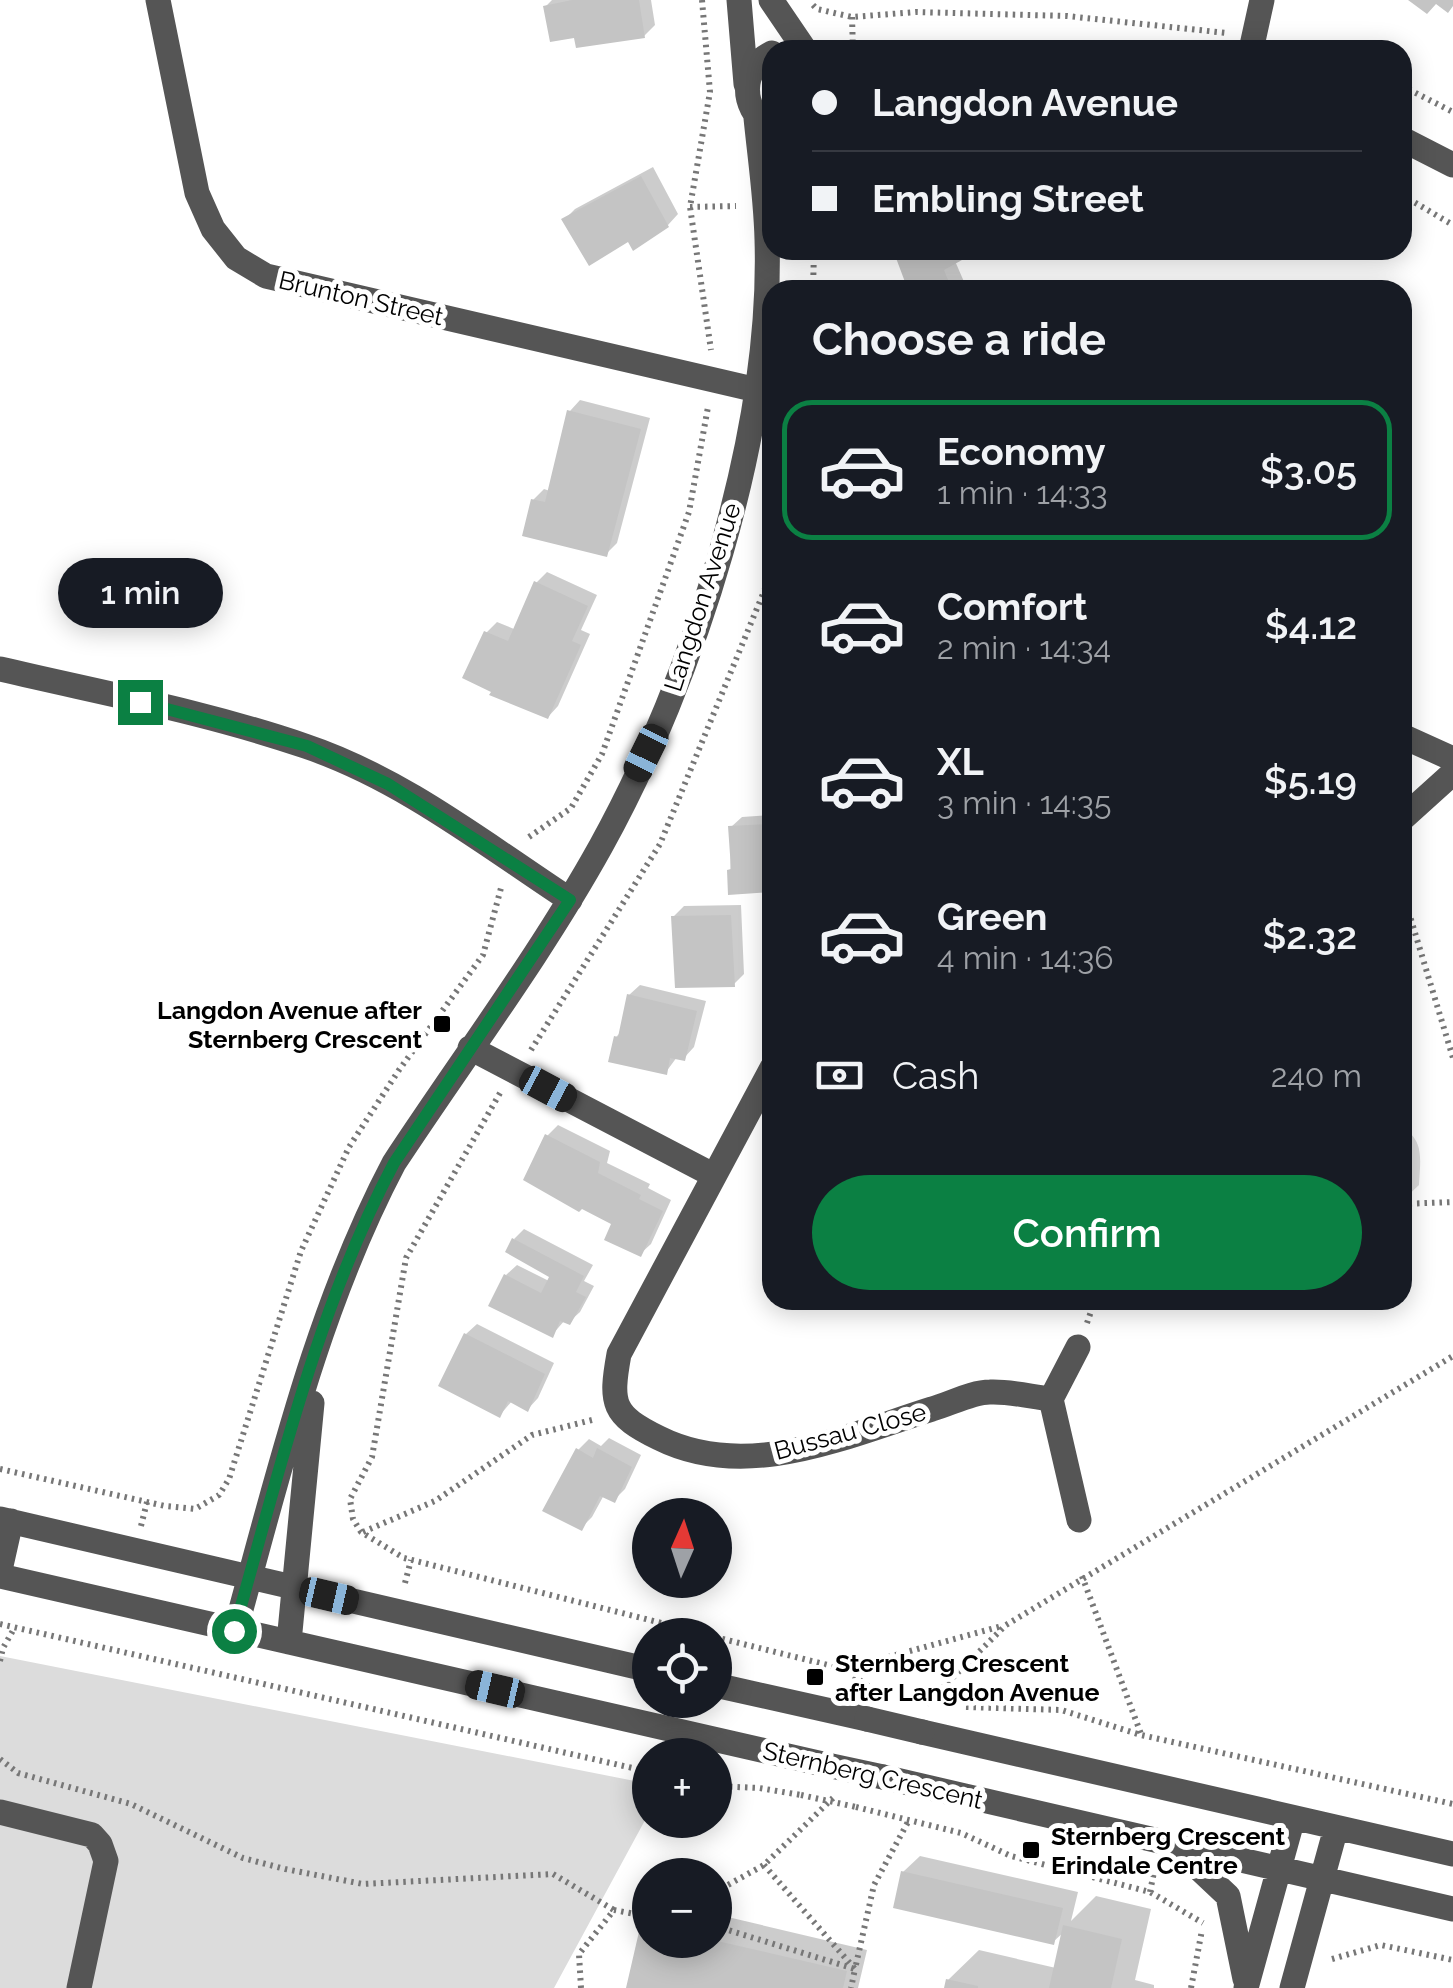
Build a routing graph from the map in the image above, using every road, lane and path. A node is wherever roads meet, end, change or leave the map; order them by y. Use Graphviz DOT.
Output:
graph roads {
  1 [pos="158,0"];
  2 [pos="703,0"];
  3 [pos="740,0"];
  4 [pos="770,0"];
  5 [pos="810,0"];
  6 [pos="1262,0"];
  7 [pos="852,16"];
  8 [pos="1221,32"];
  9 [pos="798,40"];
  10 [pos="853,40"];
  11 [pos="1254,40"];
  12 [pos="762,60"];
  13 [pos="747,90"];
  14 [pos="1412,91"];
  15 [pos="1453,112"];
  16 [pos="762,121"];
  17 [pos="1412,144"];
  18 [pos="1453,165"];
  19 [pos="1412,201"];
  20 [pos="1453,224"];
  21 [pos="762,330"];
  22 [pos="711,338"];
  23 [pos="757,390"];
  24 [pos="708,413"];
  25 [pos="762,596"];
  26 [pos="0,669"];
  27 [pos="1412,741"];
  28 [pos="1453,760"];
  29 [pos="1453,773"];
  30 [pos="1412,811"];
  31 [pos="528,838"];
  32 [pos="485,877"];
  33 [pos="501,888"];
  34 [pos="570,900"];
  35 [pos="1412,923"];
  36 [pos="536,1044"];
  37 [pos="470,1048"];
  38 [pos="1453,1058"];
  39 [pos="762,1086"];
  40 [pos="502,1090"];
  41 [pos="713,1175"];
  42 [pos="1453,1202"];
  43 [pos="1412,1204"];
  44 [pos="317,1344"];
  45 [pos="1078,1347"];
  46 [pos="1453,1356"];
  47 [pos="1051,1399"];
  48 [pos="620,1412"];
  49 [pos="0,1469"];
  50 [pos="229,1479"];
  51 [pos="6,1520"];
  52 [pos="1079,1520"];
  53 [pos="362,1532"];
  54 [pos="0,1573"];
  55 [pos="1082,1576"];
  56 [pos="250,1578"];
  57 [pos="294,1588"];
  58 [pos="641,1618"];
  59 [pos="0,1624"];
  60 [pos="1006,1625"];
  61 [pos="15,1627"];
  62 [pos="234,1631"];
  63 [pos="732,1641"];
  64 [pos="289,1642"];
  65 [pos="0,1661"];
  66 [pos="632,1666"];
  67 [pos="844,1669"];
  68 [pos="732,1689"];
  69 [pos="872,1689"];
  70 [pos="960,1706"];
  71 [pos="923,1719"];
  72 [pos="1142,1735"];
  73 [pos="0,1759"];
  74 [pos="632,1768"];
  75 [pos="732,1787"];
  76 [pos="842,1788"];
  77 [pos="1453,1804"];
  78 [pos="0,1812"];
  79 [pos="1293,1818"];
  80 [pos="909,1820"];
  81 [pos="1336,1828"];
  82 [pos="1173,1844"];
  83 [pos="1453,1854"];
  84 [pos="764,1866"];
  85 [pos="1278,1868"];
  86 [pos="1322,1879"];
  87 [pos="732,1883"];
  88 [pos="614,1910"];
  89 [pos="1453,1910"];
  90 [pos="632,1913"];
  91 [pos="732,1931"];
  92 [pos="1453,1960"];
  93 [pos="854,1970"];
  94 [pos="1327,1972"];
  95 [pos="80,1988"];
  96 [pos="581,1988"];
  97 [pos="851,1988"];
  98 [pos="1191,1988"];
  99 [pos="1246,1988"];
  100 [pos="1292,1988"];
  1 -- 23 [label="street, Brunton Street"];
  2 -- 22 [label="path"];
  3 -- 13 [label="street, Langdon Avenue"];
  4 -- 9 [label="street"];
  5 -- 7 [label="path"];
  6 -- 11 [label="street"];
  7 -- 8 [label="path"];
  7 -- 10 [label="path"];
  12 -- 13 [label="street"];
  13 -- 16 [label="street, Langdon Avenue"];
  14 -- 15 [label="path"];
  17 -- 18 [label="street"];
  19 -- 20 [label="path"];
  21 -- 23 [label="street, Langdon Avenue"];
  23 -- 34 [label="street, Langdon Avenue"];
  24 -- 31 [label="path"];
  25 -- 36 [label="path"];
  26 -- 34 [label="street"];
  27 -- 28 [label="street"];
  29 -- 30 [label="street"];
  32 -- 33 [label="path"];
  34 -- 37 [label="street, Langdon Avenue"];
  35 -- 38 [label="path"];
  37 -- 41 [label="street"];
  37 -- 44 [label="street, Langdon Avenue"];
  39 -- 41 [label="street"];
  40 -- 53 [label="path"];
  41 -- 48 [label="street"];
  42 -- 43 [label="path"];
  44 -- 56 [label="street, Langdon Avenue"];
  44 -- 57 [label="street, Langdon Avenue"];
  45 -- 47 [label="street"];
  46 -- 55 [label="path"];
  47 -- 48 [label="street, Bussau Close"];
  47 -- 52 [label="street"];
  48 -- 53 [label="path"];
  49 -- 50 [label="path"];
  51 -- 54 [label="street"];
  51 -- 56 [label="street"];
  53 -- 58 [label="path"];
  54 -- 62 [label="street, Sternberg Crescent"];
  55 -- 60 [label="path"];
  55 -- 72 [label="path"];
  56 -- 57 [label="street"];
  56 -- 62 [label="street, Langdon Avenue"];
  57 -- 64 [label="street, Langdon Avenue"];
  57 -- 66 [label="street"];
  59 -- 61 [label="path"];
  60 -- 67 [label="path"];
  60 -- 71 [label="path"];
  61 -- 65 [label="path"];
  61 -- 74 [label="path"];
  62 -- 64 [label="street, Sternberg Crescent"];
  63 -- 67 [label="path"];
  64 -- 82 [label="street, Sternberg Crescent, bridge"];
  67 -- 69 [label="path"];
  68 -- 71 [label="street, Sternberg Crescent, bridge"];
  70 -- 72 [label="path"];
  71 -- 79 [label="street, Sternberg Crescent"];
  72 -- 77 [label="path"];
  73 -- 88 [label="path"];
  75 -- 80 [label="path, bridge"];
  76 -- 84 [label="path"];
  78 -- 95 [label="street"];
  79 -- 81 [label="street, Sternberg Crescent"];
  79 -- 85 [label="street"];
  80 -- 93 [label="path"];
  80 -- 98 [label="path"];
  81 -- 83 [label="street, Sternberg Crescent"];
  81 -- 86 [label="street"];
  82 -- 85 [label="street, Sternberg Crescent"];
  82 -- 99 [label="street"];
  84 -- 87 [label="path"];
  84 -- 93 [label="path"];
  85 -- 86 [label="street, Sternberg Crescent"];
  85 -- 99 [label="street"];
  86 -- 89 [label="street, Sternberg Crescent"];
  86 -- 100 [label="street"];
  88 -- 90 [label="path"];
  88 -- 96 [label="path"];
  91 -- 93 [label="path"];
  92 -- 94 [label="path"];
  93 -- 97 [label="path"];
}
